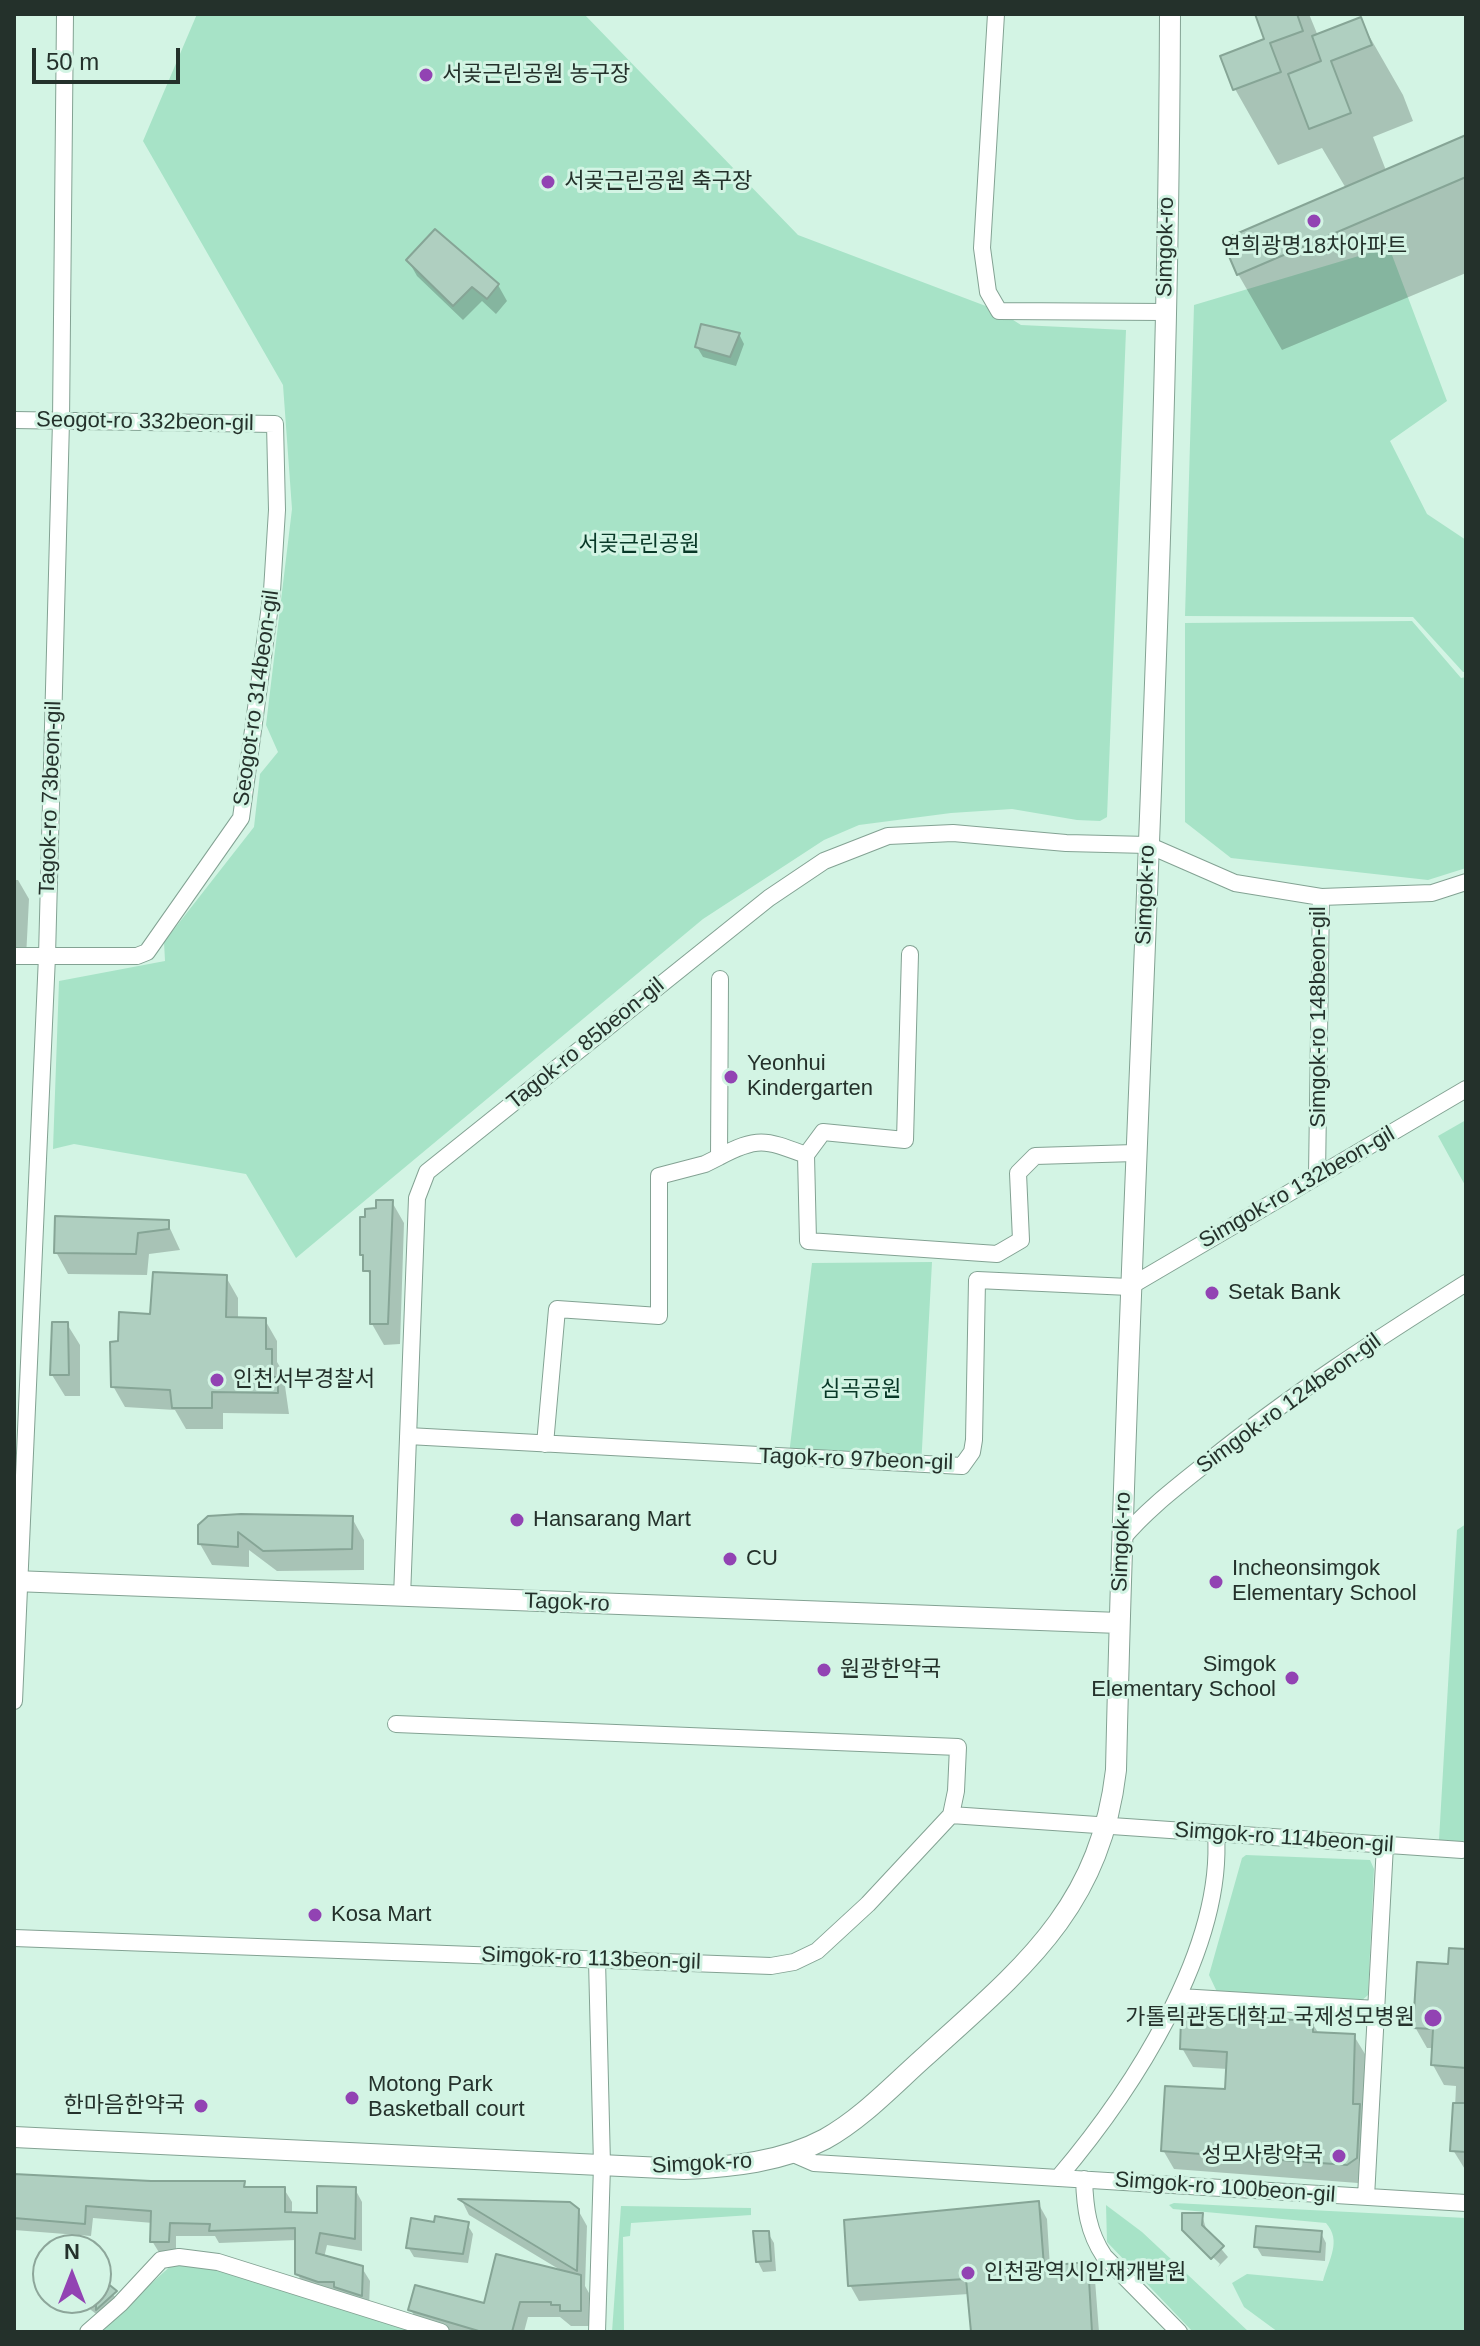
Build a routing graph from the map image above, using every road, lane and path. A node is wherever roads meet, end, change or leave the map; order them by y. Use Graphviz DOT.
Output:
graph roads {
  1 [pos="65,14"];
  2 [pos="996,14"];
  3 [pos="1170,14"];
  4 [pos="1165,312"];
  5 [pos="14,420"];
  6 [pos="61,421"];
  7 [pos="275,424"];
  8 [pos="1148,845"];
  9 [pos="1466,882"];
  10 [pos="1321,897"];
  11 [pos="910,954"];
  12 [pos="14,956"];
  13 [pos="47,956"];
  14 [pos="720,979"];
  15 [pos="1466,1089"];
  16 [pos="1135,1153"];
  17 [pos="806,1155"];
  18 [pos="719,1157"];
  19 [pos="1317,1175"];
  20 [pos="1466,1283"];
  21 [pos="1129,1287"];
  22 [pos="408,1436"];
  23 [pos="545,1444"];
  24 [pos="1122,1539"];
  25 [pos="17,1581"];
  26 [pos="402,1597"];
  27 [pos="1119,1623"];
  28 [pos="14,1701"];
  29 [pos="396,1724"];
  30 [pos="951,1815"];
  31 [pos="1107,1828"];
  32 [pos="1216,1834"];
  33 [pos="1385,1845"];
  34 [pos="1462,1850"];
  35 [pos="14,1938"];
  36 [pos="597,1960"];
  37 [pos="1180,1997"];
  38 [pos="1376,2009"];
  39 [pos="14,2137"];
  40 [pos="791,2153"];
  41 [pos="602,2165"];
  42 [pos="1058,2178"];
  43 [pos="1084,2179"];
  44 [pos="1366,2197"];
  45 [pos="1466,2203"];
  46 [pos="88,2332"];
  47 [pos="441,2332"];
  48 [pos="597,2332"];
  49 [pos="1179,2332"];
  1 -- 6 [label="street, Tagok-ro 73beon-gil"];
  2 -- 4 [label="street"];
  3 -- 4 [label="street, Simgok-ro"];
  4 -- 8 [label="street, Simgok-ro"];
  5 -- 6 [label="street, Seogot-ro 332beon-gil"];
  6 -- 7 [label="street, Seogot-ro 332beon-gil"];
  6 -- 13 [label="street, Tagok-ro 73beon-gil"];
  7 -- 13 [label="street, Seogot-ro 314beon-gil"];
  8 -- 10 [label="street, Simgok-ro 148beon-gil"];
  8 -- 16 [label="street, Simgok-ro"];
  8 -- 22 [label="street, Tagok-ro 85beon-gil"];
  9 -- 10 [label="street"];
  10 -- 19 [label="street, Simgok-ro 148beon-gil"];
  11 -- 17 [label="street"];
  12 -- 13 [label="street, Seogot-ro 314beon-gil"];
  13 -- 25 [label="street, Tagok-ro 73beon-gil"];
  14 -- 18 [label="street"];
  15 -- 19 [label="street, Simgok-ro 132beon-gil"];
  16 -- 17 [label="street"];
  16 -- 21 [label="street, Simgok-ro"];
  17 -- 18 [label="street"];
  18 -- 23 [label="street"];
  19 -- 21 [label="street, Simgok-ro 132beon-gil"];
  20 -- 24 [label="street, Simgok-ro 124beon-gil"];
  21 -- 23 [label="street, Tagok-ro 97beon-gil"];
  21 -- 24 [label="street, Simgok-ro"];
  22 -- 23 [label="street, Tagok-ro 97beon-gil"];
  22 -- 26 [label="street, Tagok-ro 85beon-gil"];
  24 -- 27 [label="street, Simgok-ro"];
  25 -- 26 [label="street, Tagok-ro"];
  25 -- 28 [label="street, Tagok-ro 73beon-gil"];
  26 -- 27 [label="street, Tagok-ro"];
  27 -- 31 [label="street, Simgok-ro"];
  29 -- 30 [label="street"];
  30 -- 31 [label="street"];
  30 -- 36 [label="street, Simgok-ro 113beon-gil"];
  31 -- 32 [label="street, Simgok-ro 114beon-gil"];
  31 -- 40 [label="street, Simgok-ro"];
  32 -- 33 [label="street, Simgok-ro 114beon-gil"];
  32 -- 37 [label="street"];
  33 -- 34 [label="street, Simgok-ro 114beon-gil"];
  33 -- 38 [label="street, Simgok-ro 100beon-gil"];
  35 -- 36 [label="street, Simgok-ro 113beon-gil"];
  36 -- 41 [label="street"];
  37 -- 38 [label="street"];
  37 -- 42 [label="street"];
  38 -- 44 [label="street, Simgok-ro 100beon-gil"];
  39 -- 41 [label="street, Simgok-ro"];
  40 -- 41 [label="street, Simgok-ro"];
  40 -- 42 [label="street, Simgok-ro 100beon-gil"];
  41 -- 48 [label="street"];
  42 -- 43 [label="street, Simgok-ro 100beon-gil"];
  43 -- 44 [label="street, Simgok-ro 100beon-gil"];
  43 -- 49 [label="street, Simgok-ro 100beon-gil"];
  44 -- 45 [label="street, Simgok-ro 100beon-gil"];
  46 -- 47 [label="street"];
}
